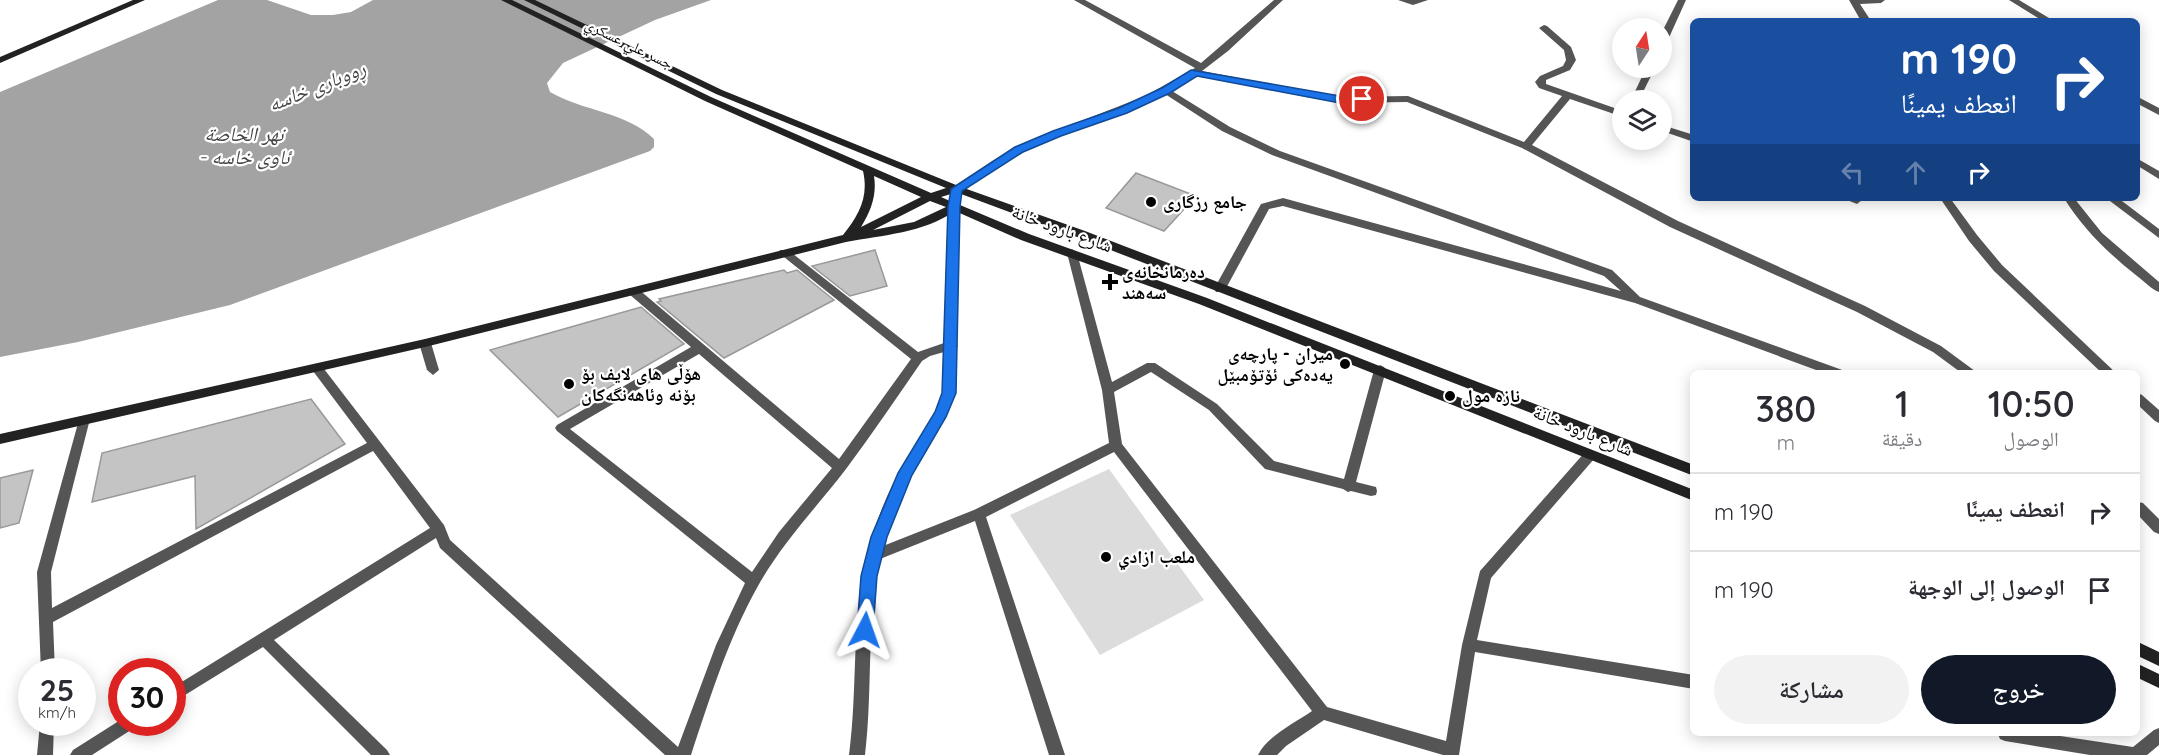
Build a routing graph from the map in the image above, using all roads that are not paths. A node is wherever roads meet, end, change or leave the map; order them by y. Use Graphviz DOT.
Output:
graph roads {
  1 [pos="141,0"];
  2 [pos="505,0"];
  3 [pos="528,0"];
  4 [pos="1078,0"];
  5 [pos="1279,0"];
  6 [pos="1402,0"];
  7 [pos="1424,0"];
  8 [pos="1682,0"];
  9 [pos="1881,0"];
  10 [pos="2013,0"];
  11 [pos="1854,1"];
  12 [pos="1864,18"];
  13 [pos="2044,18"];
  14 [pos="1672,21"];
  15 [pos="1544,28"];
  16 [pos="0,60"];
  17 [pos="1199,70"];
  18 [pos="1166,91"];
  19 [pos="1567,96"];
  20 [pos="2159,102"];
  21 [pos="2140,103"];
  22 [pos="2140,103"];
  23 [pos="1612,110"];
  24 [pos="2159,112"];
  25 [pos="1672,131"];
  26 [pos="1690,138"];
  27 [pos="1526,146"];
  28 [pos="2140,163"];
  29 [pos="867,168"];
  30 [pos="2159,176"];
  31 [pos="957,189"];
  32 [pos="931,196"];
  33 [pos="1947,201"];
  34 [pos="2071,201"];
  35 [pos="2115,201"];
  36 [pos="954,207"];
  37 [pos="1039,219"];
  38 [pos="2159,234"];
  39 [pos="850,237"];
  40 [pos="1025,237"];
  41 [pos="784,253"];
  42 [pos="1072,253"];
  43 [pos="2159,288"];
  44 [pos="1221,289"];
  45 [pos="633,291"];
  46 [pos="1638,300"];
  47 [pos="425,343"];
  48 [pos="952,346"];
  49 [pos="699,348"];
  50 [pos="918,358"];
  51 [pos="318,368"];
  52 [pos="433,370"];
  53 [pos="1380,370"];
  54 [pos="1829,370"];
  55 [pos="1967,370"];
  56 [pos="2107,370"];
  57 [pos="1108,390"];
  58 [pos="2140,400"];
  59 [pos="2159,418"];
  60 [pos="84,419"];
  61 [pos="0,439"];
  62 [pos="374,445"];
  63 [pos="1116,446"];
  64 [pos="1590,455"];
  65 [pos="840,467"];
  66 [pos="1690,469"];
  67 [pos="1348,487"];
  68 [pos="1371,491"];
  69 [pos="1690,494"];
  70 [pos="2140,509"];
  71 [pos="979,514"];
  72 [pos="2159,528"];
  73 [pos="439,529"];
  74 [pos="873,556"];
  75 [pos="753,581"];
  76 [pos="45,619"];
  77 [pos="264,639"];
  78 [pos="1469,645"];
  79 [pos="2140,650"];
  80 [pos="47,658"];
  81 [pos="2159,659"];
  82 [pos="2140,672"];
  83 [pos="1690,681"];
  84 [pos="2159,681"];
  85 [pos="186,687"];
  86 [pos="1322,713"];
  87 [pos="2159,735"];
  88 [pos="46,736"];
  89 [pos="111,736"];
  90 [pos="2017,736"];
  91 [pos="89,752"];
  92 [pos="1451,752"];
  93 [pos="45,755"];
  94 [pos="382,755"];
  95 [pos="676,755"];
  96 [pos="683,755"];
  97 [pos="858,755"];
  98 [pos="1058,755"];
  99 [pos="1266,755"];
  100 [pos="2136,755"];
  1 -- 16 [label="main road"];
  2 -- 29 [label="main road, جسر علي عسكري"];
  3 -- 31 [label="main road, جسر علي عسكري"];
  4 -- 17 [label="street"];
  5 -- 17 [label="street"];
  6 -- 7 [label="street"];
  8 -- 14 [label="street"];
  9 -- 11 [label="street"];
  10 -- 13 [label="street"];
  11 -- 12 [label="street"];
  15 -- 19 [label="street"];
  17 -- 18 [label="street"];
  17 -- 27 [label="street"];
  18 -- 31 [label="street"];
  18 -- 46 [label="street"];
  19 -- 23 [label="street"];
  19 -- 27 [label="street"];
  20 -- 21 [label="street"];
  22 -- 24 [label="street"];
  25 -- 26 [label="street"];
  27 -- 55 [label="street"];
  28 -- 30 [label="street"];
  29 -- 32 [label="main road, شارع بارود خانة"];
  29 -- 39 [label="main road"];
  31 -- 32 [label="main road"];
  31 -- 36 [label="main road"];
  31 -- 37 [label="main road, شارع بارود خانة"];
  32 -- 36 [label="main road, شارع بارود خانة"];
  32 -- 39 [label="main road"];
  33 -- 56 [label="street"];
  34 -- 43 [label="street"];
  35 -- 38 [label="street"];
  36 -- 39 [label="main road"];
  36 -- 40 [label="main road, شارع بارود خانة"];
  36 -- 48 [label="street"];
  37 -- 40 [label="main road"];
  37 -- 44 [label="main road, شارع بارود خانة"];
  39 -- 41 [label="main road"];
  40 -- 42 [label="main road, شارع بارود خانة"];
  41 -- 45 [label="main road"];
  41 -- 50 [label="street"];
  42 -- 53 [label="main road, شارع بارود خانة"];
  42 -- 57 [label="street"];
  44 -- 46 [label="street"];
  44 -- 66 [label="main road, شارع بارود خانة"];
  45 -- 47 [label="main road"];
  45 -- 49 [label="street"];
  46 -- 54 [label="street"];
  47 -- 51 [label="main road"];
  47 -- 52 [label="street"];
  48 -- 50 [label="street"];
  48 -- 74 [label="street"];
  49 -- 65 [label="street"];
  49 -- 75 [label="street"];
  50 -- 65 [label="street"];
  51 -- 60 [label="main road"];
  51 -- 62 [label="street"];
  53 -- 64 [label="main road, شارع بارود خانة"];
  53 -- 67 [label="street"];
  57 -- 63 [label="street"];
  57 -- 67 [label="street"];
  58 -- 59 [label="street"];
  60 -- 61 [label="main road"];
  60 -- 76 [label="street"];
  62 -- 73 [label="street"];
  62 -- 76 [label="street"];
  63 -- 71 [label="street"];
  63 -- 86 [label="street"];
  64 -- 69 [label="main road, شارع بارود خانة"];
  64 -- 78 [label="street"];
  65 -- 75 [label="street"];
  67 -- 68 [label="street"];
  70 -- 72 [label="street"];
  71 -- 74 [label="street"];
  71 -- 98 [label="street"];
  73 -- 77 [label="street"];
  73 -- 95 [label="street"];
  74 -- 97 [label="street"];
  75 -- 96 [label="street"];
  76 -- 80 [label="street"];
  77 -- 85 [label="street"];
  77 -- 94 [label="street"];
  78 -- 83 [label="street"];
  78 -- 92 [label="street"];
  79 -- 81 [label="main road"];
  82 -- 84 [label="main road"];
  86 -- 92 [label="street"];
  86 -- 99 [label="street"];
  87 -- 100 [label="street"];
  88 -- 93 [label="street"];
  89 -- 91 [label="street"];
  90 -- 100 [label="street"];
}
